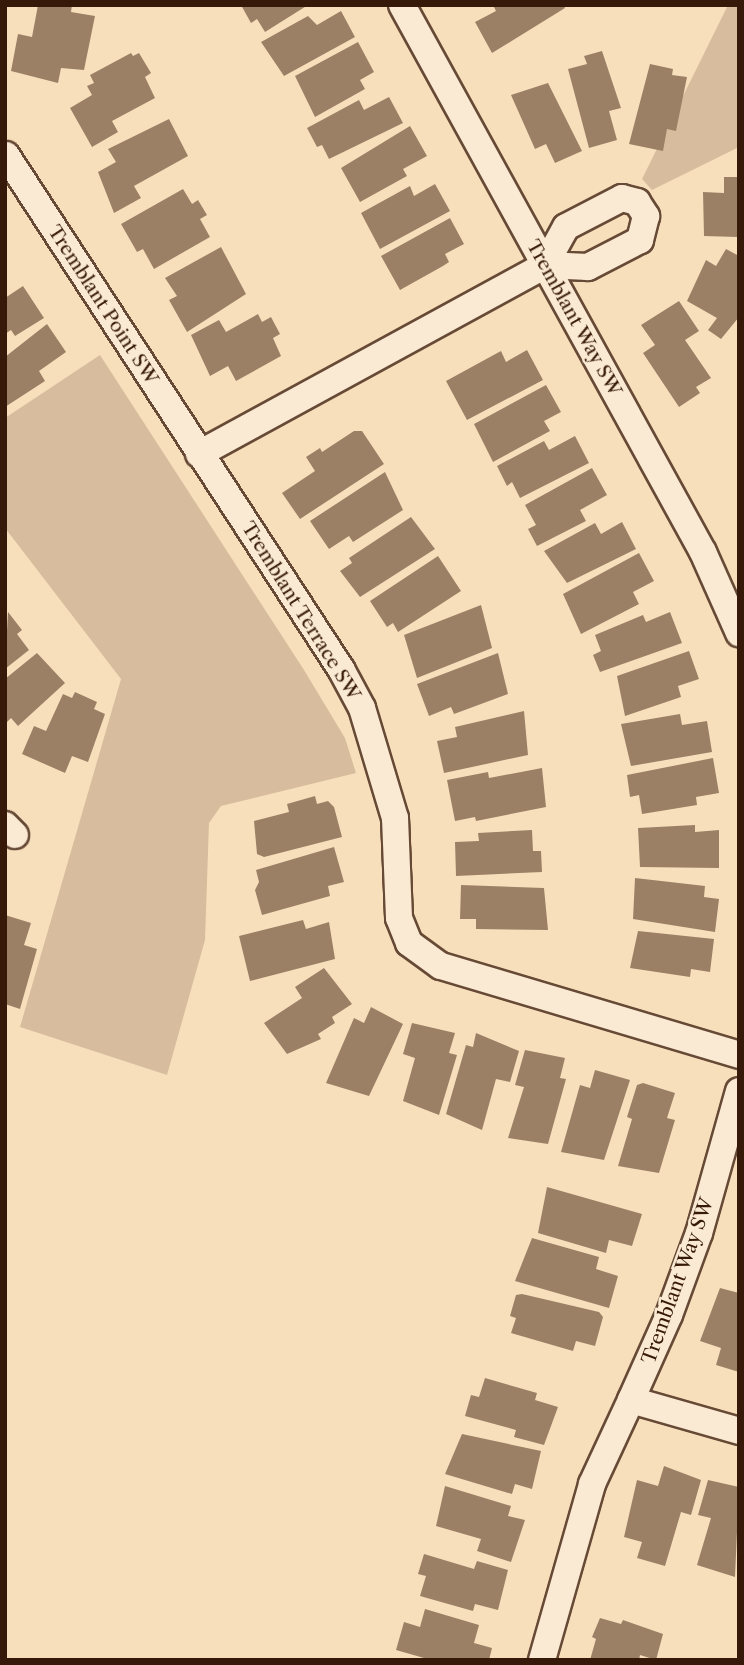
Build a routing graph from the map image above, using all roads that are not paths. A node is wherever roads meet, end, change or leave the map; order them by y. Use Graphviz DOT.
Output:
graph roads {
  1 [pos="402,5"];
  2 [pos="6,155"];
  3 [pos="545,265"];
  4 [pos="199,454"];
  5 [pos="739,633"];
  6 [pos="739,1055"];
  7 [pos="739,1091"];
  8 [pos="631,1400"];
  9 [pos="739,1431"];
  10 [pos="542,1660"];
  1 -- 3 [label="street, Tremblant Way SW"];
  2 -- 4 [label="street, Tremblant Point SW"];
  3 -- 4 [label="street"];
  3 -- 5 [label="street, Tremblant Way SW"];
  4 -- 6 [label="street, Tremblant Terrace SW"];
  7 -- 8 [label="street, Tremblant Way SW"];
  8 -- 9 [label="street"];
  8 -- 10 [label="street, Tremblant Way SW"];
}
